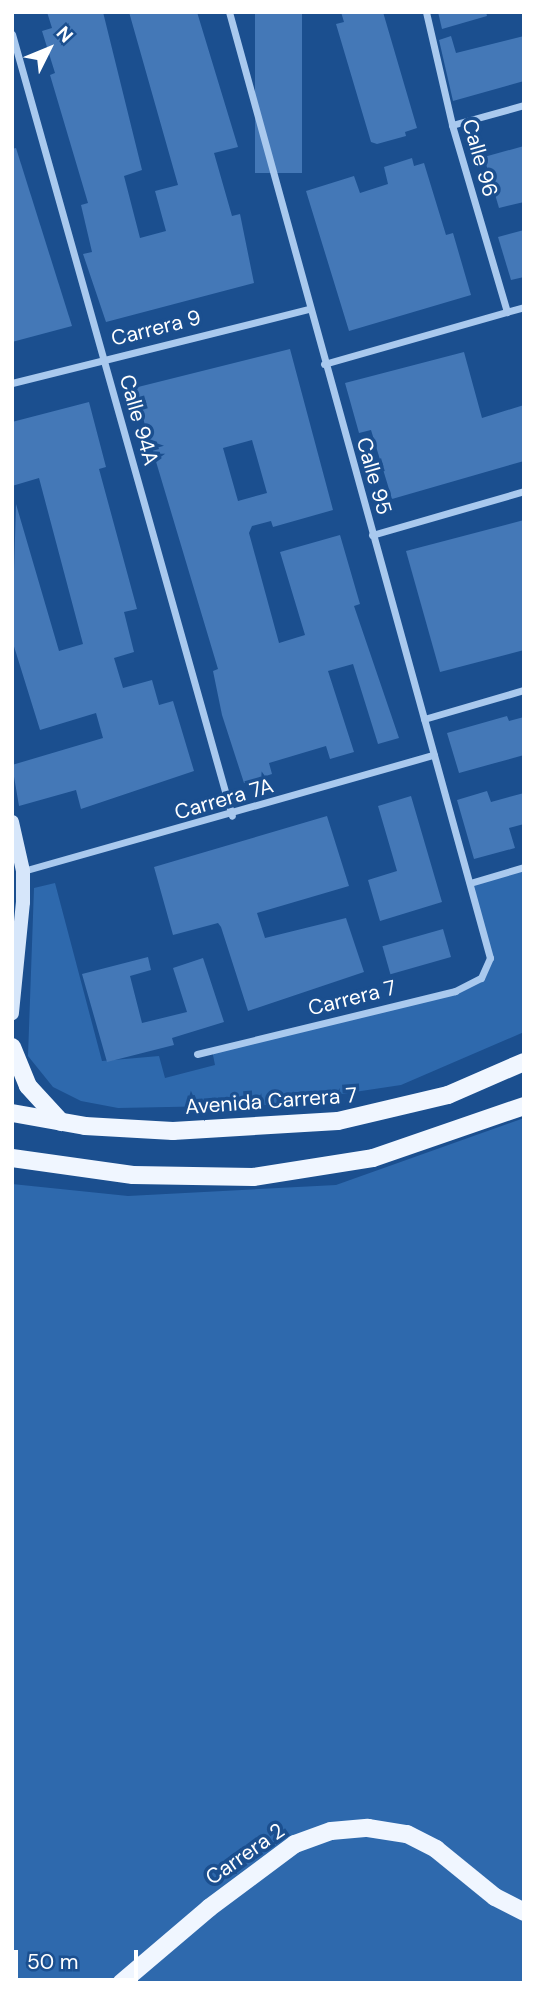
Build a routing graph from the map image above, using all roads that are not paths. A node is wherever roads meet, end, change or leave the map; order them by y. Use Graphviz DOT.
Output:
graph roads {
  1 [pos="229,12"];
  2 [pos="426,12"];
  3 [pos="12,34"];
  4 [pos="524,105"];
  5 [pos="452,125"];
  6 [pos="524,307"];
  7 [pos="309,309"];
  8 [pos="507,312"];
  9 [pos="104,359"];
  10 [pos="324,364"];
  11 [pos="12,383"];
  12 [pos="524,491"];
  13 [pos="372,535"];
  14 [pos="524,690"];
  15 [pos="424,719"];
  16 [pos="434,755"];
  17 [pos="232,816"];
  18 [pos="12,822"];
  19 [pos="524,867"];
  20 [pos="23,871"];
  21 [pos="470,883"];
  22 [pos="488,948"];
  23 [pos="12,1013"];
  24 [pos="12,1047"];
  25 [pos="197,1055"];
  26 [pos="524,1062"];
  27 [pos="524,1106"];
  28 [pos="12,1113"];
  29 [pos="61,1122"];
  30 [pos="12,1158"];
  31 [pos="524,1912"];
  32 [pos="121,1983"];
  1 -- 7 [label="street, Calle 95"];
  2 -- 5 [label="street, Calle 96"];
  3 -- 9 [label="street, Calle 94A"];
  4 -- 5 [label="street"];
  5 -- 8 [label="street, Calle 96"];
  6 -- 8 [label="street"];
  7 -- 9 [label="street, Carrera 9"];
  7 -- 10 [label="street, Calle 95"];
  8 -- 10 [label="street"];
  9 -- 11 [label="street, Carrera 9"];
  9 -- 17 [label="street, Calle 94A"];
  10 -- 13 [label="street, Calle 95"];
  12 -- 13 [label="street"];
  13 -- 15 [label="street, Calle 95"];
  14 -- 15 [label="street"];
  15 -- 16 [label="street, Calle 95"];
  16 -- 17 [label="street, Carrera 7A"];
  16 -- 21 [label="street, Calle 95"];
  17 -- 20 [label="street, Carrera 7A"];
  18 -- 20 [label="main road"];
  19 -- 21 [label="street"];
  20 -- 23 [label="main road"];
  21 -- 22 [label="street, Calle 95"];
  22 -- 25 [label="street, Carrera 7"];
  24 -- 29 [label="main road"];
  26 -- 29 [label="main road, Avenida Carrera 7"];
  27 -- 30 [label="main road"];
  28 -- 29 [label="main road, Avenida Carrera 7"];
  31 -- 32 [label="main road, Carrera 2"];
}
